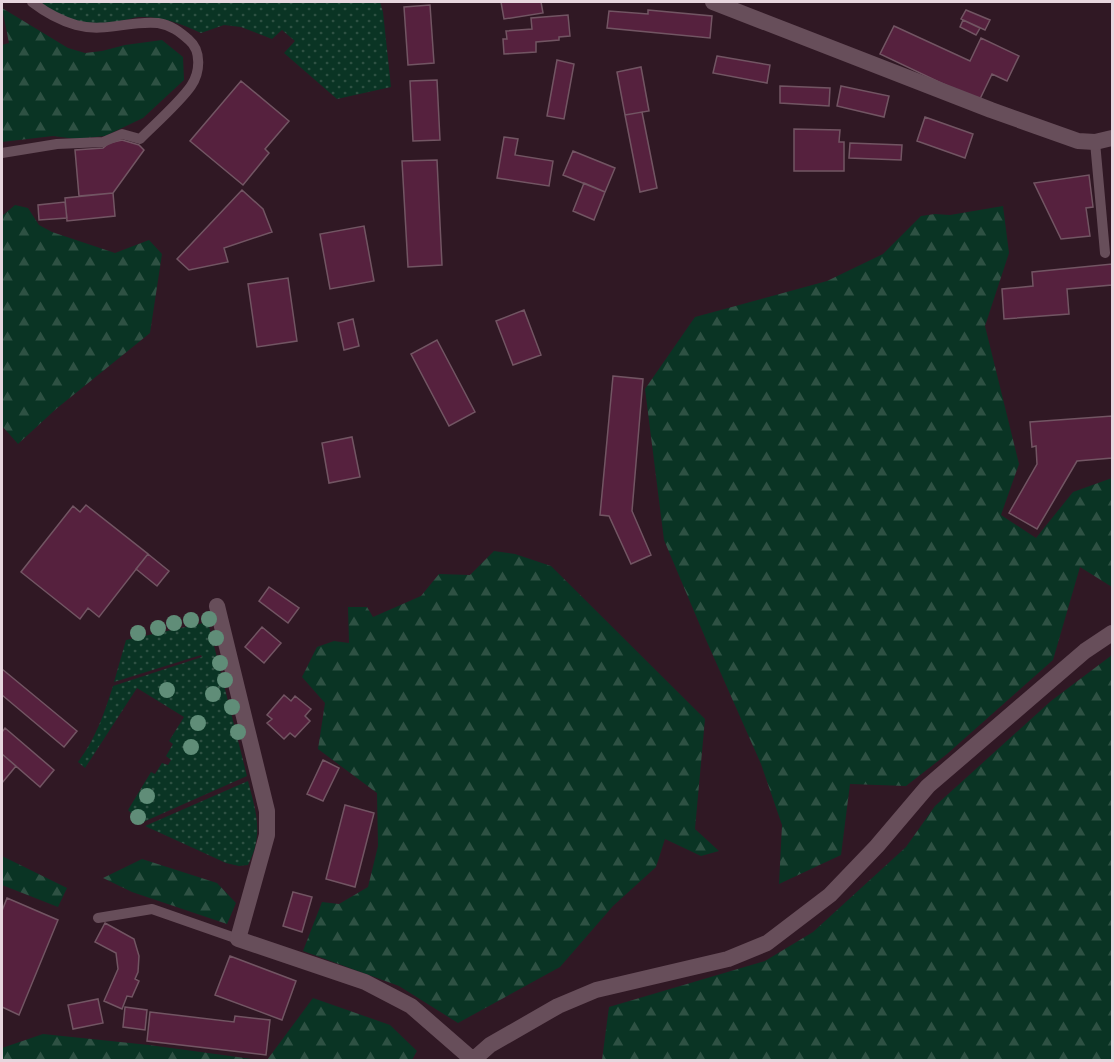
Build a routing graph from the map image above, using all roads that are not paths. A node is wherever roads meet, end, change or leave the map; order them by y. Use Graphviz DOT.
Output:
graph roads {
  1 [pos="32,2"];
  2 [pos="713,2"];
  3 [pos="1113,138"];
  4 [pos="1095,142"];
  5 [pos="2,153"];
  6 [pos="1105,254"];
  7 [pos="217,606"];
  8 [pos="1113,633"];
  9 [pos="98,918"];
  10 [pos="238,939"];
  11 [pos="473,1060"];
  1 -- 5 [label="lane"];
  2 -- 4 [label="street"];
  3 -- 4 [label="street"];
  4 -- 6 [label="lane"];
  7 -- 10 [label="street"];
  8 -- 11 [label="street"];
  9 -- 10 [label="lane"];
  10 -- 11 [label="street"];
}
